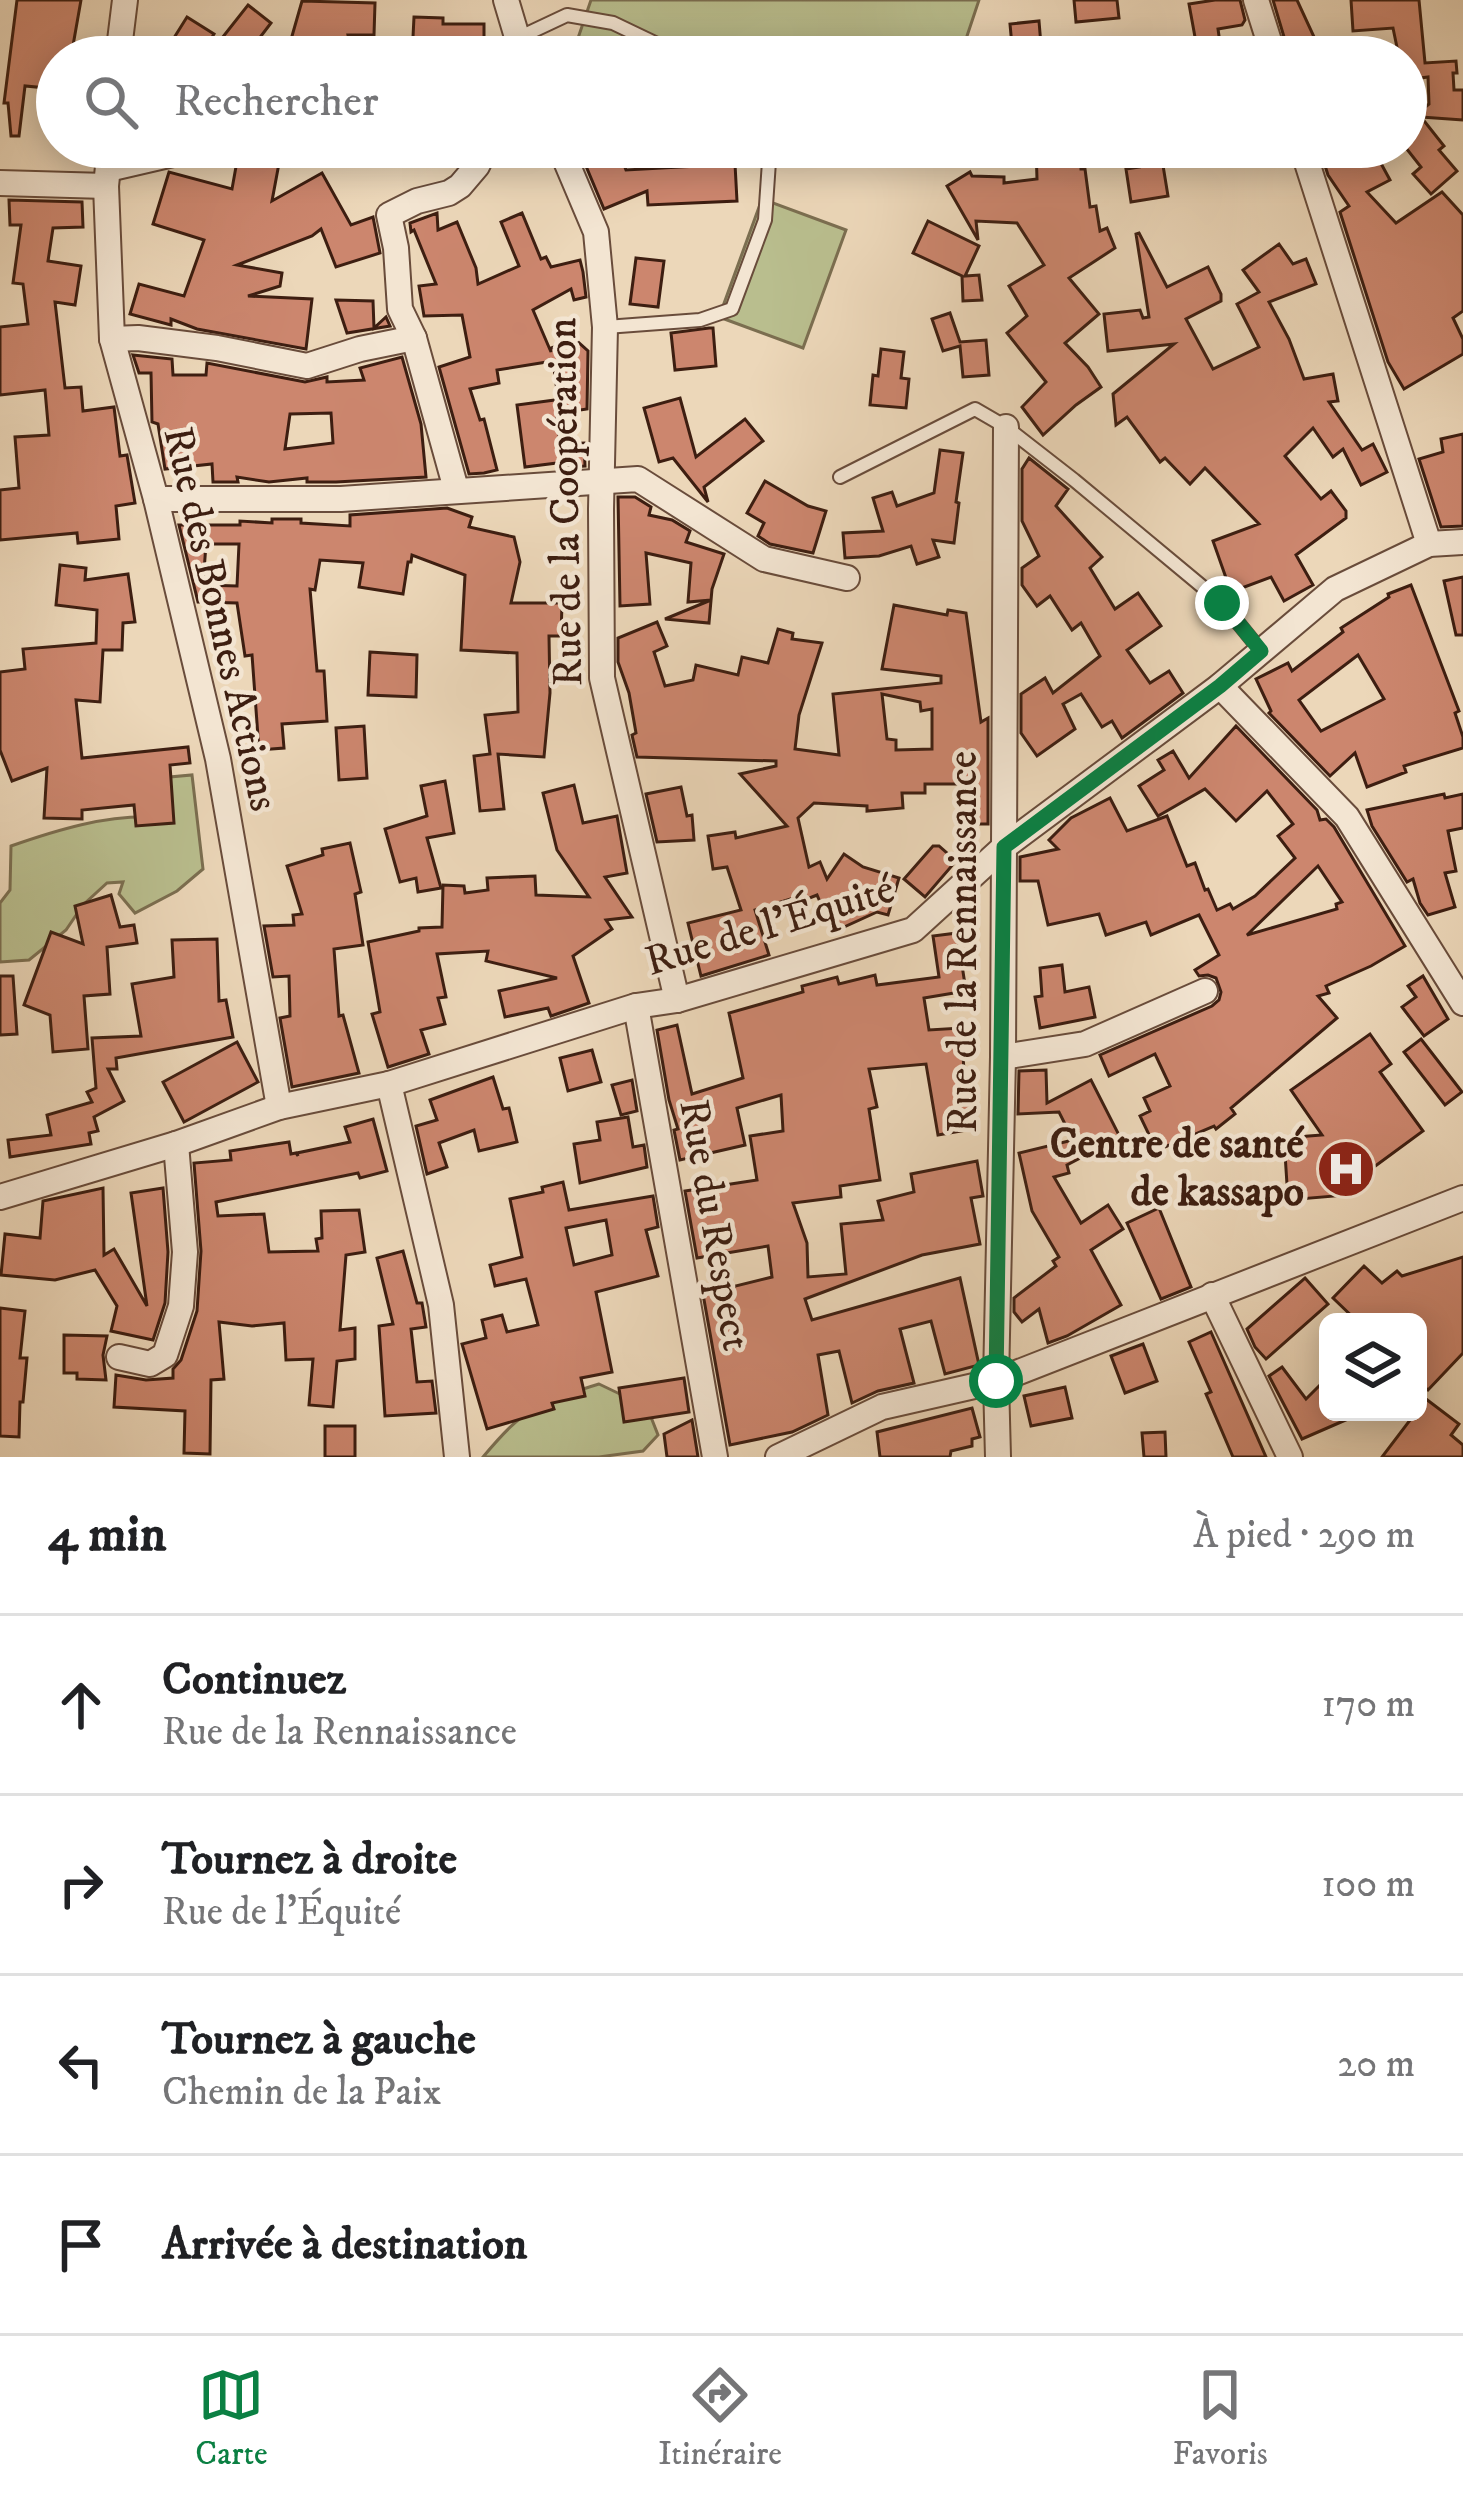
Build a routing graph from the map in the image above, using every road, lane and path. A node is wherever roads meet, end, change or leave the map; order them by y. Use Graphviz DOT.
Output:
graph roads {
  1 [pos="125,0"];
  2 [pos="506,0"];
  3 [pos="1256,0"];
  4 [pos="121,36"];
  5 [pos="516,36"];
  6 [pos="537,36"];
  7 [pos="640,36"];
  8 [pos="1267,36"];
  9 [pos="102,168"];
  10 [pos="108,168"];
  11 [pos="475,168"];
  12 [pos="569,168"];
  13 [pos="769,168"];
  14 [pos="1309,168"];
  15 [pos="0,184"];
  16 [pos="605,327"];
  17 [pos="414,338"];
  18 [pos="112,339"];
  19 [pos="1006,427"];
  20 [pos="840,477"];
  21 [pos="602,480"];
  22 [pos="456,489"];
  23 [pos="156,500"];
  24 [pos="1463,542"];
  25 [pos="1429,544"];
  26 [pos="847,578"];
  27 [pos="1261,651"];
  28 [pos="1220,686"];
  29 [pos="1004,847"];
  30 [pos="1205,991"];
  31 [pos="676,1000"];
  32 [pos="1463,1003"];
  33 [pos="636,1006"];
  34 [pos="1003,1057"];
  35 [pos="389,1084"];
  36 [pos="279,1107"];
  37 [pos="176,1144"];
  38 [pos="0,1197"];
  39 [pos="1463,1198"];
  40 [pos="1212,1294"];
  41 [pos="118,1358"];
  42 [pos="996,1381"];
  43 [pos="457,1457"];
  44 [pos="715,1457"];
  45 [pos="778,1457"];
  46 [pos="998,1457"];
  47 [pos="1290,1457"];
  1 -- 4 [label="street"];
  2 -- 5 [label="street"];
  3 -- 8 [label="street"];
  6 -- 7 [label="lane"];
  9 -- 15 [label="street"];
  10 -- 18 [label="street, Rue des Bonnes Actions"];
  11 -- 17 [label="street"];
  12 -- 16 [label="street, Rue de la Coopération"];
  13 -- 16 [label="lane"];
  14 -- 25 [label="street"];
  16 -- 21 [label="street, Rue de la Coopération"];
  17 -- 18 [label="street"];
  17 -- 22 [label="street"];
  18 -- 23 [label="street, Rue des Bonnes Actions"];
  19 -- 20 [label="lane"];
  19 -- 27 [label="lane"];
  19 -- 29 [label="street, Rue de la Rennaissance"];
  21 -- 22 [label="street"];
  21 -- 26 [label="street"];
  21 -- 31 [label="street, Rue de la Coopération"];
  22 -- 23 [label="street"];
  23 -- 36 [label="street, Rue des Bonnes Actions"];
  24 -- 25 [label="street, Rue de l'Équité"];
  25 -- 27 [label="street, Rue de l'Équité"];
  27 -- 28 [label="street, Rue de l'Équité"];
  28 -- 29 [label="street, Rue de l'Équité"];
  28 -- 32 [label="street"];
  29 -- 31 [label="street, Rue de l'Équité"];
  29 -- 34 [label="street, Rue de la Rennaissance"];
  30 -- 34 [label="street"];
  31 -- 33 [label="street, Rue de l'Équité"];
  33 -- 35 [label="street, Rue de l'Équité"];
  33 -- 44 [label="street, Rue du Respect"];
  34 -- 42 [label="street, Rue de la Rennaissance"];
  35 -- 36 [label="street, Rue de l'Équité"];
  35 -- 43 [label="street"];
  36 -- 37 [label="street, Rue de l'Équité"];
  37 -- 38 [label="street, Rue de l'Équité"];
  37 -- 41 [label="street"];
  39 -- 40 [label="street"];
  40 -- 42 [label="street"];
  40 -- 47 [label="street"];
  42 -- 45 [label="street"];
  42 -- 46 [label="street, Rue de la Rennaissance"];
}
